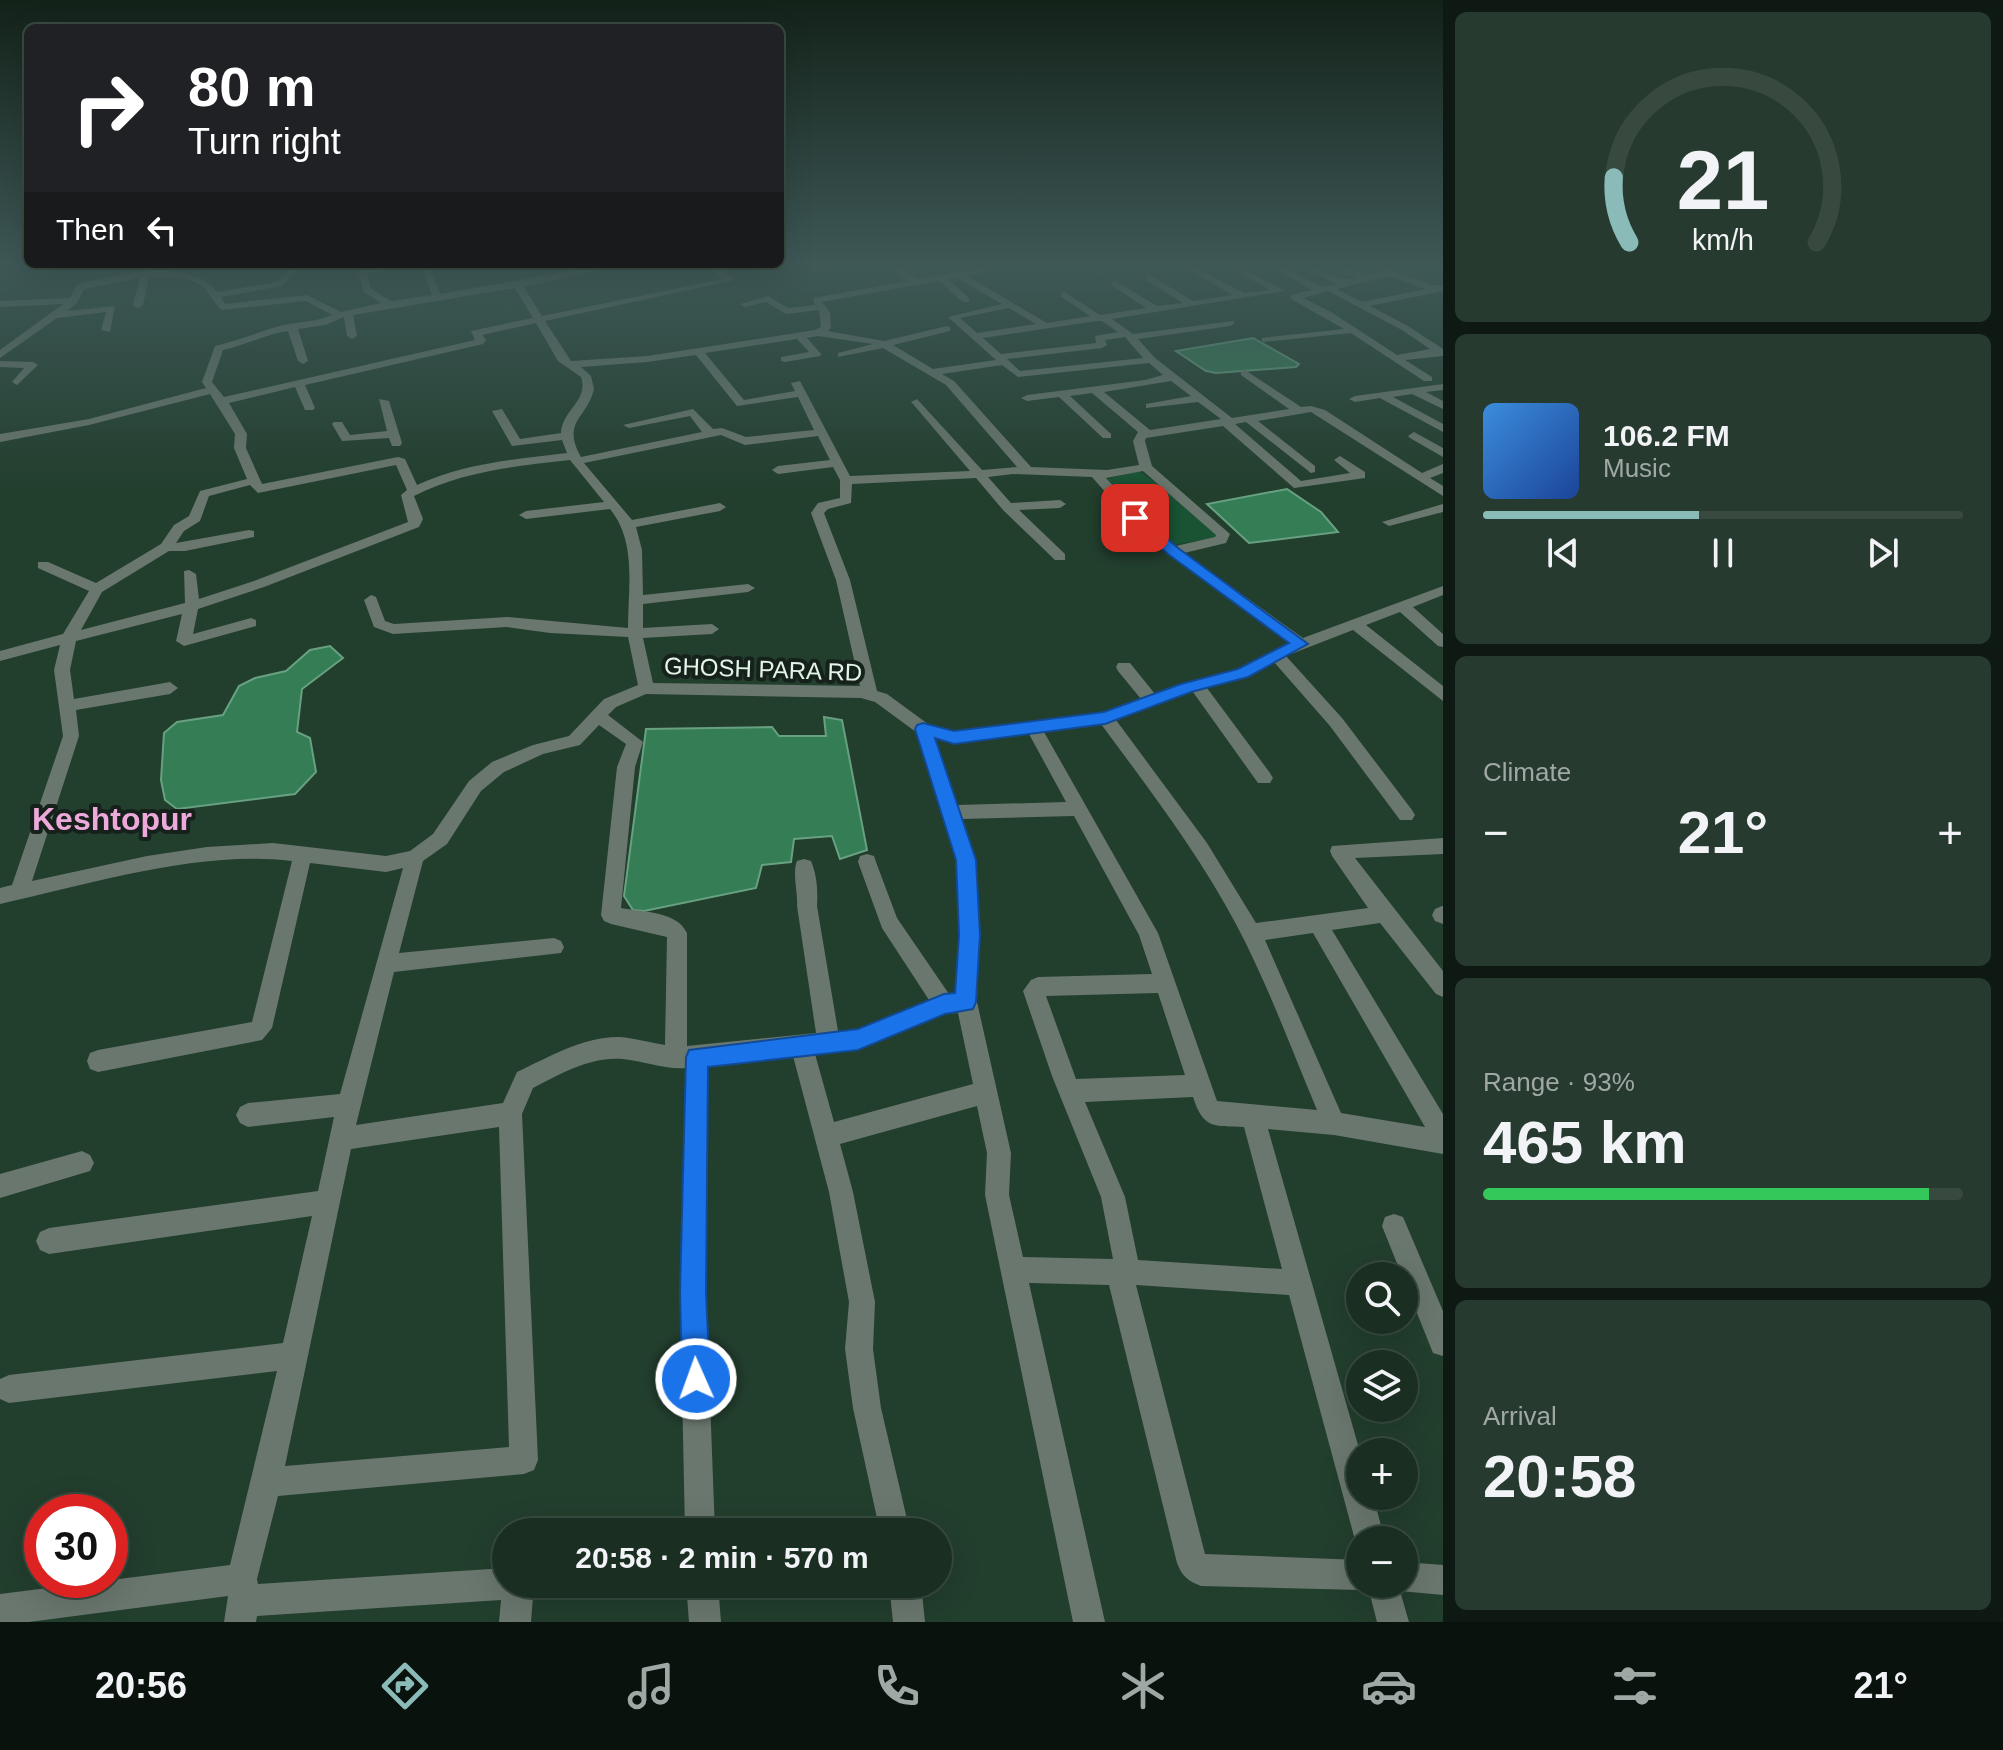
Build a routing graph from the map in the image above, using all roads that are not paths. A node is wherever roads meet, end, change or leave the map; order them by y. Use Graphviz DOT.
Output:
graph roads {
  1 [pos="22,339"];
  2 [pos="250,339"];
  3 [pos="296,339"];
  4 [pos="480,339"];
  5 [pos="549,339"];
  6 [pos="776,339"];
  7 [pos="802,339"];
  8 [pos="850,339"];
  9 [pos="909,339"];
  10 [pos="979,339"];
  11 [pos="1099,339"];
  12 [pos="1131,339"];
  13 [pos="1272,339"];
  14 [pos="1366,339"];
  15 [pos="1422,339"];
  16 [pos="1266,340"];
  17 [pos="885,345"];
  18 [pos="1440,350"];
  19 [pos="698,351"];
  20 [pos="0,355"];
  21 [pos="842,355"];
  22 [pos="1395,358"];
  23 [pos="785,359"];
  24 [pos="1002,360"];
  25 [pos="1151,360"];
  26 [pos="303,361"];
  27 [pos="0,364"];
  28 [pos="573,364"];
  29 [pos="933,372"];
  30 [pos="1245,373"];
  31 [pos="1174,377"];
  32 [pos="1428,379"];
  33 [pos="17,382"];
  34 [pos="299,383"];
  35 [pos="1443,387"];
  36 [pos="213,390"];
  37 [pos="1095,390"];
  38 [pos="1414,390"];
  39 [pos="1062,394"];
  40 [pos="1382,395"];
  41 [pos="1027,398"];
  42 [pos="1201,398"];
  43 [pos="222,401"];
  44 [pos="383,401"];
  45 [pos="917,402"];
  46 [pos="1354,402"];
  47 [pos="1150,406"];
  48 [pos="1443,406"];
  49 [pos="309,408"];
  50 [pos="498,411"];
  51 [pos="1299,411"];
  52 [pos="1249,419"];
  53 [pos="1228,422"];
  54 [pos="338,424"];
  55 [pos="629,425"];
  56 [pos="1443,429"];
  57 [pos="823,432"];
  58 [pos="393,434"];
  59 [pos="710,434"];
  60 [pos="1147,434"];
  61 [pos="567,436"];
  62 [pos="1107,436"];
  63 [pos="1414,436"];
  64 [pos="0,438"];
  65 [pos="1443,453"];
  66 [pos="576,458"];
  67 [pos="1340,460"];
  68 [pos="399,461"];
  69 [pos="837,463"];
  70 [pos="1146,467"];
  71 [pos="1443,468"];
  72 [pos="1311,469"];
  73 [pos="778,470"];
  74 [pos="1028,471"];
  75 [pos="980,474"];
  76 [pos="1097,475"];
  77 [pos="1423,477"];
  78 [pos="256,480"];
  79 [pos="846,480"];
  80 [pos="414,491"];
  81 [pos="1443,492"];
  82 [pos="1060,504"];
  83 [pos="612,505"];
  84 [pos="720,507"];
  85 [pos="1008,507"];
  86 [pos="1443,508"];
  87 [pos="526,515"];
  88 [pos="1389,522"];
  89 [pos="628,525"];
  90 [pos="249,534"];
  91 [pos="166,547"];
  92 [pos="1173,551"];
  93 [pos="1060,557"];
  94 [pos="43,565"];
  95 [pos="189,574"];
  96 [pos="748,588"];
  97 [pos="97,589"];
  98 [pos="1442,591"];
  99 [pos="371,600"];
  100 [pos="637,600"];
  101 [pos="191,605"];
  102 [pos="1402,605"];
  103 [pos="251,623"];
  104 [pos="1354,623"];
  105 [pos="712,629"];
  106 [pos="636,633"];
  107 [pos="69,637"];
  108 [pos="1443,642"];
  109 [pos="1298,645"];
  110 [pos="1276,654"];
  111 [pos="0,656"];
  112 [pos="1124,667"];
  113 [pos="1196,685"];
  114 [pos="170,688"];
  115 [pos="646,688"];
  116 [pos="870,695"];
  117 [pos="1443,695"];
  118 [pos="1152,701"];
  119 [pos="67,706"];
  120 [pos="597,715"];
  121 [pos="1105,718"];
  122 [pos="1034,728"];
  123 [pos="923,729"];
  124 [pos="1264,778"];
  125 [pos="1079,809"];
  126 [pos="950,812"];
  127 [pos="1406,815"];
  128 [pos="1443,846"];
  129 [pos="303,855"];
  130 [pos="415,857"];
  131 [pos="867,862"];
  132 [pos="804,867"];
  133 [pos="10,894"];
  134 [pos="1384,914"];
  135 [pos="1318,924"];
  136 [pos="1251,933"];
  137 [pos="554,947"];
  138 [pos="387,963"];
  139 [pos="1165,983"];
  140 [pos="1443,987"];
  141 [pos="955,1003"];
  142 [pos="816,1045"];
  143 [pos="686,1058"];
  144 [pos="98,1061"];
  145 [pos="1200,1086"];
  146 [pos="1069,1091"];
  147 [pos="986,1092"];
  148 [pos="349,1104"];
  149 [pos="510,1114"];
  150 [pos="248,1115"];
  151 [pos="1253,1116"];
  152 [pos="1334,1123"];
  153 [pos="826,1136"];
  154 [pos="340,1139"];
  155 [pos="1443,1139"];
  156 [pos="82,1163"];
  157 [pos="0,1186"];
  158 [pos="327,1202"];
  159 [pos="1394,1226"];
  160 [pos="49,1241"];
  161 [pos="1012,1270"];
  162 [pos="1124,1272"];
  163 [pos="1299,1283"];
  164 [pos="1443,1343"];
  165 [pos="292,1356"];
  166 [pos="9,1389"];
  167 [pos="267,1482"];
  168 [pos="700,1518"];
  169 [pos="892,1518"];
  170 [pos="1366,1526"];
  171 [pos="1346,1575"];
  172 [pos="1418,1578"];
  173 [pos="1443,1580"];
  174 [pos="492,1585"];
  175 [pos="517,1598"];
  176 [pos="703,1598"];
  177 [pos="906,1598"];
  178 [pos="1387,1598"];
  179 [pos="242,1601"];
  180 [pos="7,1613"];
  181 [pos="515,1622"];
  182 [pos="705,1622"];
  183 [pos="909,1622"];
  184 [pos="1089,1622"];
  185 [pos="1393,1622"];
  1 -- 20 [label="street"];
  2 -- 36 [label="street"];
  3 -- 26 [label="street"];
  4 -- 34 [label="street"];
  5 -- 28 [label="street"];
  6 -- 19 [label="street"];
  7 -- 23 [label="street"];
  8 -- 17 [label="street"];
  9 -- 17 [label="street"];
  10 -- 24 [label="street"];
  11 -- 24 [label="street"];
  12 -- 25 [label="street"];
  13 -- 16 [label="street"];
  14 -- 22 [label="street"];
  15 -- 18 [label="street"];
  17 -- 21 [label="street"];
  17 -- 29 [label="street"];
  18 -- 22 [label="street"];
  19 -- 28 [label="street"];
  19 -- 57 [label="street"];
  22 -- 32 [label="street"];
  24 -- 25 [label="street"];
  24 -- 29 [label="street"];
  25 -- 31 [label="street"];
  27 -- 33 [label="street"];
  28 -- 61 [label="street"];
  29 -- 74 [label="street"];
  30 -- 51 [label="street"];
  31 -- 37 [label="street"];
  31 -- 42 [label="street"];
  34 -- 43 [label="street"];
  34 -- 49 [label="street"];
  35 -- 38 [label="street"];
  36 -- 43 [label="street"];
  36 -- 64 [label="street"];
  37 -- 39 [label="street"];
  37 -- 60 [label="street"];
  38 -- 40 [label="street"];
  38 -- 48 [label="street"];
  39 -- 41 [label="street"];
  39 -- 62 [label="street"];
  40 -- 46 [label="street"];
  40 -- 56 [label="street"];
  42 -- 47 [label="street"];
  42 -- 53 [label="street"];
  43 -- 78 [label="street"];
  44 -- 58 [label="street"];
  45 -- 75 [label="street"];
  50 -- 61 [label="street"];
  51 -- 52 [label="street"];
  51 -- 77 [label="street"];
  52 -- 53 [label="street"];
  52 -- 72 [label="street"];
  53 -- 60 [label="street"];
  53 -- 67 [label="street"];
  54 -- 58 [label="street"];
  55 -- 59 [label="street"];
  57 -- 59 [label="street"];
  57 -- 69 [label="street"];
  58 -- 68 [label="street"];
  59 -- 66 [label="street"];
  60 -- 70 [label="street"];
  61 -- 66 [label="street"];
  63 -- 65 [label="street"];
  66 -- 80 [label="street"];
  66 -- 83 [label="street"];
  68 -- 78 [label="street"];
  68 -- 80 [label="street"];
  69 -- 73 [label="street"];
  69 -- 79 [label="street"];
  70 -- 76 [label="street"];
  70 -- 92 [label="street"];
  71 -- 77 [label="street"];
  74 -- 75 [label="street"];
  74 -- 76 [label="street"];
  75 -- 79 [label="street"];
  75 -- 85 [label="street"];
  76 -- 92 [label="street"];
  77 -- 81 [label="street"];
  78 -- 91 [label="street"];
  79 -- 116 [label="street"];
  80 -- 101 [label="street"];
  82 -- 85 [label="street"];
  83 -- 87 [label="street"];
  83 -- 89 [label="street"];
  84 -- 89 [label="street"];
  85 -- 93 [label="street"];
  86 -- 88 [label="street"];
  89 -- 100 [label="street"];
  90 -- 91 [label="street"];
  91 -- 97 [label="street"];
  92 -- 109 [label="street"];
  94 -- 97 [label="street"];
  95 -- 101 [label="street"];
  96 -- 100 [label="street"];
  97 -- 107 [label="street"];
  98 -- 102 [label="street, GHOSH PARA RD"];
  99 -- 106 [label="street"];
  100 -- 106 [label="street"];
  101 -- 103 [label="street"];
  101 -- 107 [label="street"];
  102 -- 104 [label="street, GHOSH PARA RD"];
  102 -- 108 [label="street"];
  104 -- 109 [label="street, GHOSH PARA RD"];
  104 -- 117 [label="street"];
  105 -- 106 [label="street"];
  106 -- 115 [label="street"];
  107 -- 111 [label="street"];
  107 -- 119 [label="street"];
  109 -- 110 [label="street, GHOSH PARA RD"];
  110 -- 113 [label="street, GHOSH PARA RD"];
  110 -- 127 [label="street"];
  112 -- 118 [label="street"];
  113 -- 118 [label="street, GHOSH PARA RD"];
  113 -- 124 [label="street"];
  114 -- 119 [label="street"];
  115 -- 116 [label="street, GHOSH PARA RD"];
  115 -- 120 [label="street, GHOSH PARA RD"];
  116 -- 123 [label="street, GHOSH PARA RD"];
  118 -- 121 [label="street, GHOSH PARA RD"];
  119 -- 133 [label="street"];
  120 -- 130 [label="street, GHOSH PARA RD"];
  120 -- 143 [label="street"];
  121 -- 122 [label="street, GHOSH PARA RD"];
  121 -- 136 [label="street"];
  122 -- 123 [label="street, GHOSH PARA RD"];
  122 -- 125 [label="street"];
  123 -- 126 [label="street"];
  125 -- 126 [label="street"];
  125 -- 139 [label="street"];
  126 -- 141 [label="street"];
  128 -- 134 [label="street"];
  129 -- 130 [label="street"];
  129 -- 133 [label="street"];
  129 -- 144 [label="street"];
  130 -- 138 [label="street"];
  131 -- 141 [label="street"];
  132 -- 142 [label="street"];
  134 -- 135 [label="street"];
  134 -- 140 [label="street"];
  135 -- 136 [label="street"];
  135 -- 155 [label="street"];
  136 -- 152 [label="street"];
  137 -- 138 [label="street"];
  138 -- 148 [label="street"];
  139 -- 145 [label="street"];
  139 -- 146 [label="street"];
  141 -- 142 [label="street"];
  141 -- 147 [label="street"];
  142 -- 143 [label="street"];
  142 -- 153 [label="street"];
  143 -- 149 [label="street"];
  143 -- 168 [label="street"];
  145 -- 146 [label="street"];
  145 -- 151 [label="street"];
  146 -- 162 [label="street"];
  147 -- 153 [label="street"];
  147 -- 161 [label="street"];
  148 -- 150 [label="street"];
  148 -- 154 [label="street"];
  149 -- 154 [label="street"];
  149 -- 167 [label="street"];
  151 -- 152 [label="street"];
  151 -- 163 [label="street"];
  152 -- 155 [label="street"];
  153 -- 169 [label="street"];
  154 -- 158 [label="street"];
  156 -- 157 [label="street"];
  158 -- 160 [label="street"];
  158 -- 165 [label="street"];
  159 -- 164 [label="street"];
  161 -- 162 [label="street"];
  161 -- 184 [label="street"];
  162 -- 163 [label="street"];
  162 -- 171 [label="street"];
  163 -- 170 [label="street"];
  165 -- 166 [label="street"];
  165 -- 167 [label="street"];
  167 -- 179 [label="street"];
  172 -- 173 [label="street"];
  174 -- 179 [label="street"];
  175 -- 181 [label="street"];
  176 -- 182 [label="street"];
  177 -- 183 [label="street"];
  178 -- 185 [label="street"];
  179 -- 180 [label="street"];
}
